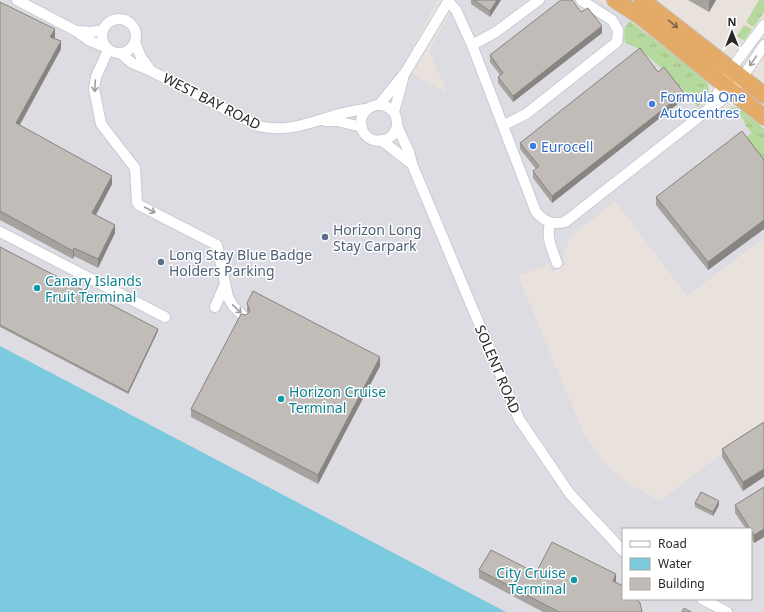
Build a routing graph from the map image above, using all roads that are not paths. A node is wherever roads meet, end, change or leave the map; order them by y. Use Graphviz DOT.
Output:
graph roads {
  1 [pos="17,0"];
  2 [pos="449,0"];
  3 [pos="539,0"];
  4 [pos="581,0"];
  5 [pos="615,0"];
  6 [pos="642,0"];
  7 [pos="764,25"];
  8 [pos="103,30"];
  9 [pos="76,31"];
  10 [pos="135,43"];
  11 [pos="472,45"];
  12 [pos="764,45"];
  13 [pos="108,49"];
  14 [pos="120,53"];
  15 [pos="151,70"];
  16 [pos="405,74"];
  17 [pos="733,80"];
  18 [pos="764,95"];
  19 [pos="379,105"];
  20 [pos="367,110"];
  21 [pos="394,112"];
  22 [pos="764,117"];
  23 [pos="322,121"];
  24 [pos="504,125"];
  25 [pos="397,126"];
  26 [pos="362,128"];
  27 [pos="381,140"];
  28 [pos="412,164"];
  29 [pos="550,224"];
  30 [pos="0,232"];
  31 [pos="557,263"];
  32 [pos="225,284"];
  33 [pos="215,307"];
  34 [pos="244,316"];
  35 [pos="165,317"];
  36 [pos="622,550"];
  37 [pos="704,600"];
  38 [pos="727,612"];
  1 -- 9 [label="street"];
  2 -- 11 [label="street"];
  2 -- 16 [label="street"];
  3 -- 11 [label="street"];
  4 -- 24 [label="street"];
  5 -- 17 [label="highway"];
  6 -- 17 [label="highway, one-way"];
  7 -- 17 [label="street"];
  8 -- 9 [label="street"];
  8 -- 10 [label="street"];
  8 -- 13 [label="street"];
  9 -- 13 [label="street"];
  10 -- 14 [label="street"];
  10 -- 15 [label="street, WEST BAY ROAD"];
  11 -- 24 [label="street"];
  12 -- 17 [label="street, one-way"];
  13 -- 14 [label="street"];
  13 -- 32 [label="street, one-way"];
  14 -- 15 [label="street, WEST BAY ROAD"];
  15 -- 23 [label="street, WEST BAY ROAD"];
  16 -- 19 [label="street"];
  16 -- 21 [label="street"];
  17 -- 18 [label="highway"];
  17 -- 22 [label="highway"];
  17 -- 29 [label="street"];
  19 -- 20 [label="street"];
  19 -- 21 [label="street"];
  20 -- 23 [label="street, WEST BAY ROAD"];
  20 -- 26 [label="street"];
  21 -- 25 [label="street"];
  23 -- 26 [label="street, WEST BAY ROAD"];
  24 -- 29 [label="street"];
  25 -- 27 [label="street"];
  25 -- 28 [label="street, SOLENT ROAD"];
  26 -- 27 [label="street"];
  27 -- 28 [label="street, SOLENT ROAD"];
  28 -- 36 [label="street, SOLENT ROAD"];
  29 -- 31 [label="street"];
  30 -- 35 [label="street"];
  32 -- 33 [label="street"];
  32 -- 34 [label="street, one-way"];
  37 -- 38 [label="street"];
}
